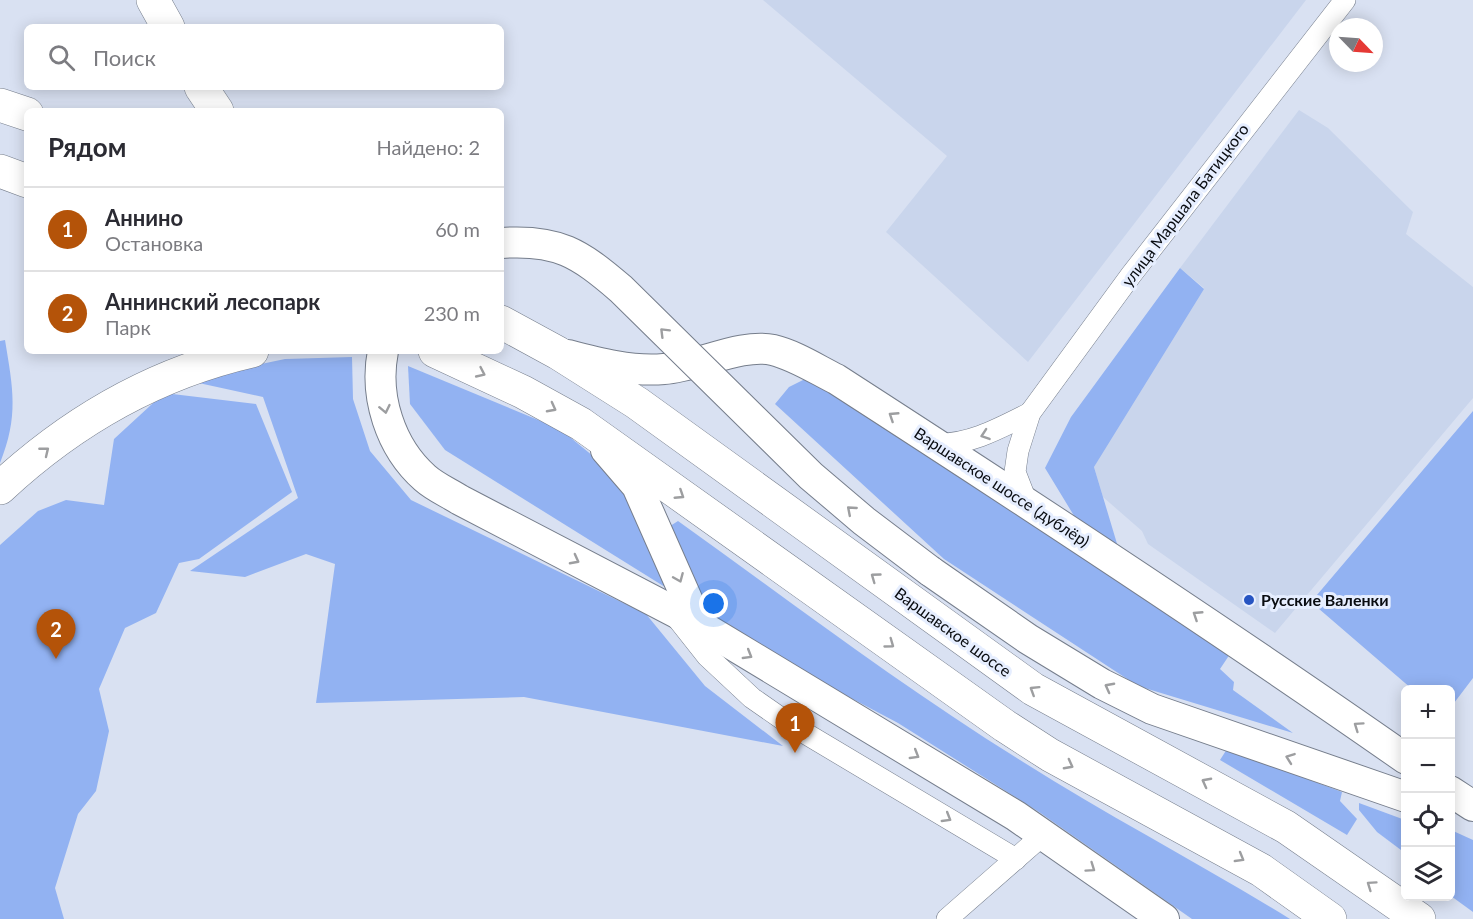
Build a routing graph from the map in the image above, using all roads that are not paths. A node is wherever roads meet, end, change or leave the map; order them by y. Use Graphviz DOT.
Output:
graph roads {
  1 [pos="153,0"];
  2 [pos="1345,0"];
  3 [pos="166,24"];
  4 [pos="203,90"];
  5 [pos="0,105"];
  6 [pos="215,108"];
  7 [pos="24,113"];
  8 [pos="0,171"];
  9 [pos="24,180"];
  10 [pos="504,243"];
  11 [pos="504,324"];
  12 [pos="558,353"];
  13 [pos="242,354"];
  14 [pos="382,354"];
  15 [pos="439,354"];
  16 [pos="1030,413"];
  17 [pos="581,424"];
  18 [pos="936,444"];
  19 [pos="0,488"];
  20 [pos="1027,502"];
  21 [pos="671,610"];
  22 [pos="698,624"];
  23 [pos="1401,755"];
  24 [pos="1453,793"];
  25 [pos="1401,795"];
  26 [pos="1473,806"];
  27 [pos="1455,815"];
  28 [pos="1473,821"];
  29 [pos="1044,834"];
  30 [pos="1016,859"];
  31 [pos="947,919"];
  32 [pos="1164,919"];
  33 [pos="1330,919"];
  34 [pos="1419,919"];
  1 -- 3 [label="main road"];
  2 -- 16 [label="street, улица Маршала Батицкого"];
  4 -- 6 [label="main road"];
  5 -- 7 [label="main road"];
  8 -- 9 [label="main road"];
  25 -- 10 [label="main road, one-way, bridge"];
  11 -- 12 [label="main road, Варшавское шоссе"];
  18 -- 12 [label="main road, Варшавское шоссе (дублёр), one-way"];
  34 -- 12 [label="main road, Варшавское шоссе, one-way"];
  19 -- 13 [label="main road, one-way"];
  14 -- 21 [label="main road, one-way"];
  15 -- 17 [label="main road, one-way"];
  16 -- 18 [label="street, улица Маршала Батицкого, one-way"];
  16 -- 20 [label="street, улица Маршала Батицкого"];
  17 -- 22 [label="main road, one-way"];
  17 -- 33 [label="main road, one-way"];
  18 -- 20 [label="main road, Варшавское шоссе (дублёр)"];
  23 -- 20 [label="main road, Варшавское шоссе (дублёр), one-way"];
  21 -- 22 [label="main road"];
  21 -- 30 [label="street, one-way"];
  22 -- 29 [label="main road, one-way"];
  24 -- 26 [label="main road"];
  27 -- 28 [label="main road"];
  29 -- 30 [label="street"];
  29 -- 32 [label="main road, one-way"];
  30 -- 31 [label="street"];
}
